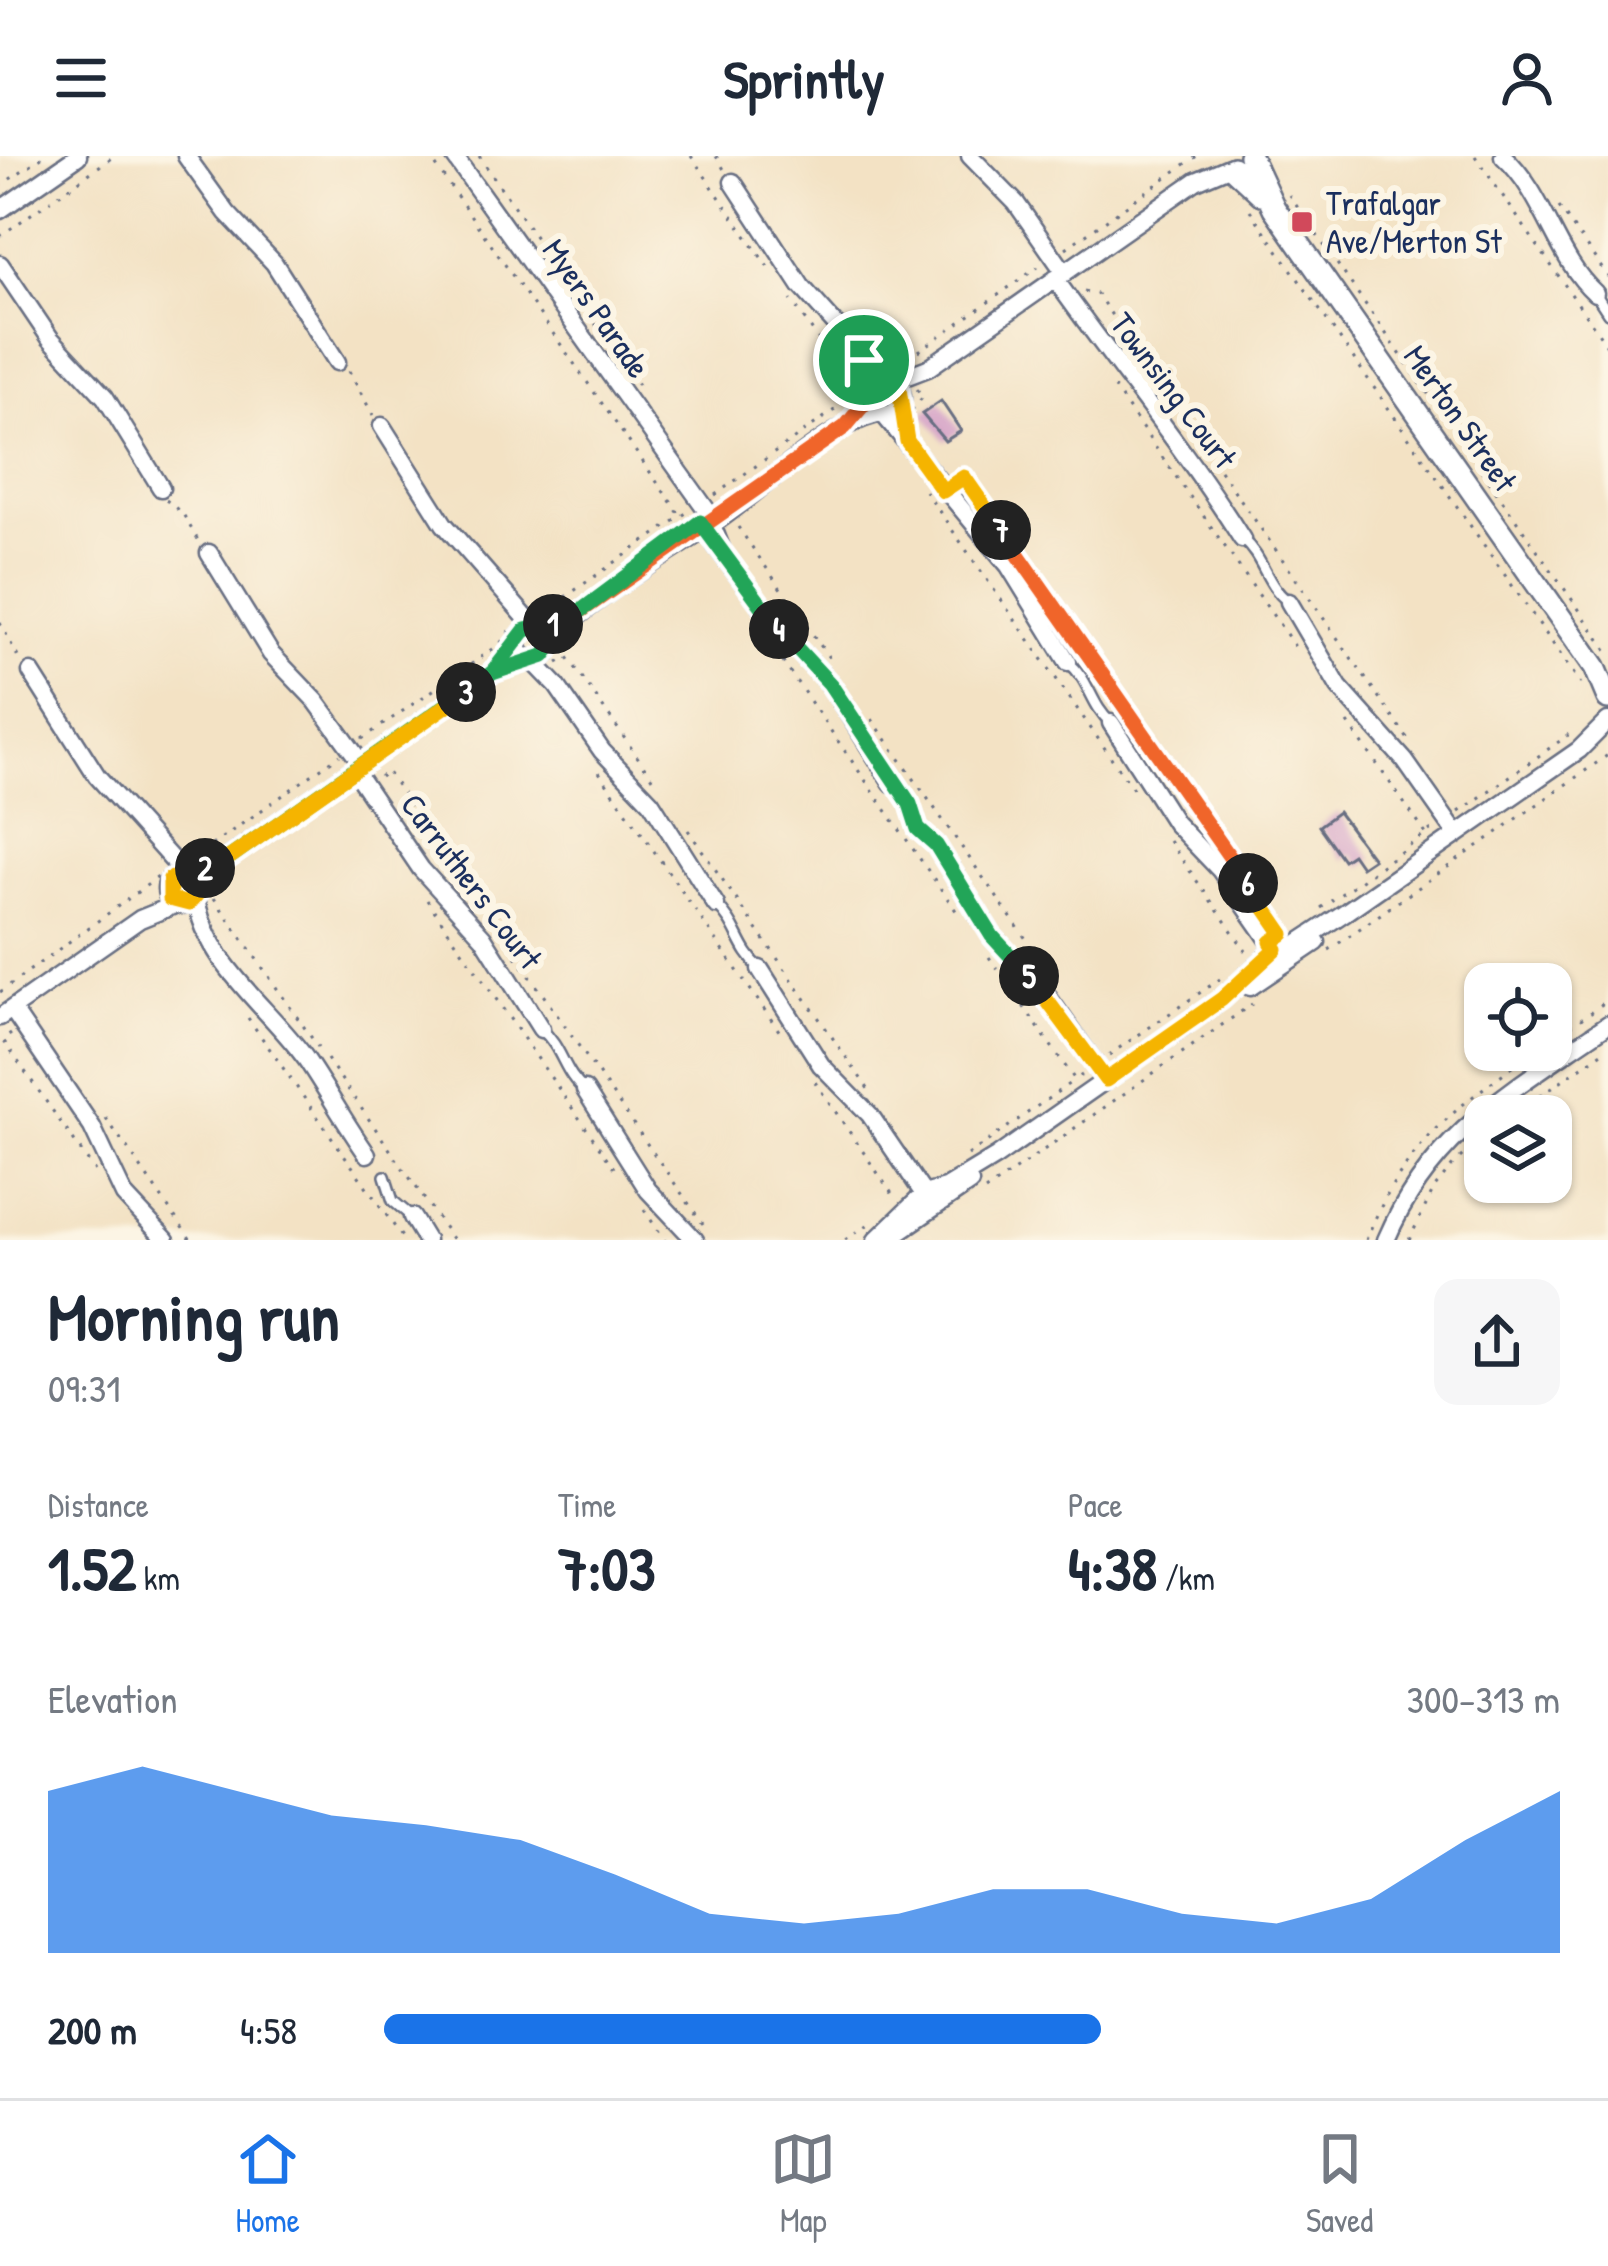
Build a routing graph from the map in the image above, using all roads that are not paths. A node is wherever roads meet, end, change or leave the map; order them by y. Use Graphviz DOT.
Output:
graph roads {
  1 [pos="78,156"];
  2 [pos="186,156"];
  3 [pos="454,156"];
  4 [pos="970,156"];
  5 [pos="1503,156"];
  6 [pos="1233,160"];
  7 [pos="733,182"];
  8 [pos="0,210"];
  9 [pos="0,264"];
  10 [pos="1060,276"];
  11 [pos="1595,293"];
  12 [pos="1608,313"];
  13 [pos="337,362"];
  14 [pos="885,398"];
  15 [pos="382,426"];
  16 [pos="161,488"];
  17 [pos="699,514"];
  18 [pos="1243,539"];
  19 [pos="209,553"];
  20 [pos="1289,602"];
  21 [pos="534,640"];
  22 [pos="1068,662"];
  23 [pos="1598,670"];
  24 [pos="31,672"];
  25 [pos="1608,698"];
  26 [pos="1608,722"];
  27 [pos="1112,723"];
  28 [pos="1608,738"];
  29 [pos="1579,750"];
  30 [pos="358,767"];
  31 [pos="892,783"];
  32 [pos="1452,827"];
  33 [pos="936,845"];
  34 [pos="182,890"];
  35 [pos="716,905"];
  36 [pos="1277,951"];
  37 [pos="760,969"];
  38 [pos="4,1013"];
  39 [pos="1608,1024"];
  40 [pos="542,1029"];
  41 [pos="1106,1080"];
  42 [pos="585,1090"];
  43 [pos="367,1154"];
  44 [pos="385,1176"];
  45 [pos="928,1200"];
  46 [pos="412,1217"];
  47 [pos="166,1240"];
  48 [pos="426,1240"];
  49 [pos="695,1240"];
  50 [pos="879,1240"];
  51 [pos="1387,1240"];
  1 -- 8 [label="street"];
  2 -- 13 [label="street"];
  3 -- 17 [label="street, Myers Parade"];
  4 -- 10 [label="street, Townsing Court"];
  5 -- 11 [label="street"];
  6 -- 10 [label="street"];
  6 -- 23 [label="street, Merton Street"];
  7 -- 14 [label="street"];
  9 -- 16 [label="street"];
  10 -- 14 [label="street"];
  10 -- 18 [label="street, Townsing Court"];
  11 -- 12 [label="lane"];
  14 -- 17 [label="street"];
  14 -- 22 [label="street"];
  15 -- 21 [label="street"];
  17 -- 21 [label="street"];
  17 -- 31 [label="street, Myers Parade"];
  18 -- 20 [label="lane"];
  19 -- 30 [label="street, Carruthers Court"];
  20 -- 32 [label="street"];
  21 -- 30 [label="street"];
  21 -- 35 [label="street"];
  22 -- 27 [label="lane"];
  23 -- 25 [label="street, Merton Street"];
  24 -- 34 [label="street"];
  26 -- 29 [label="street"];
  27 -- 36 [label="street"];
  28 -- 29 [label="street"];
  29 -- 32 [label="street"];
  30 -- 34 [label="street"];
  30 -- 40 [label="street, Carruthers Court"];
  31 -- 33 [label="lane"];
  32 -- 36 [label="street"];
  33 -- 41 [label="street"];
  34 -- 38 [label="street"];
  34 -- 43 [label="street"];
  35 -- 37 [label="lane"];
  36 -- 41 [label="street"];
  37 -- 45 [label="street"];
  38 -- 47 [label="street"];
  39 -- 51 [label="street"];
  40 -- 42 [label="lane"];
  41 -- 45 [label="street"];
  42 -- 49 [label="street"];
  44 -- 46 [label="lane"];
  45 -- 50 [label="street"];
  46 -- 48 [label="street"];
}
